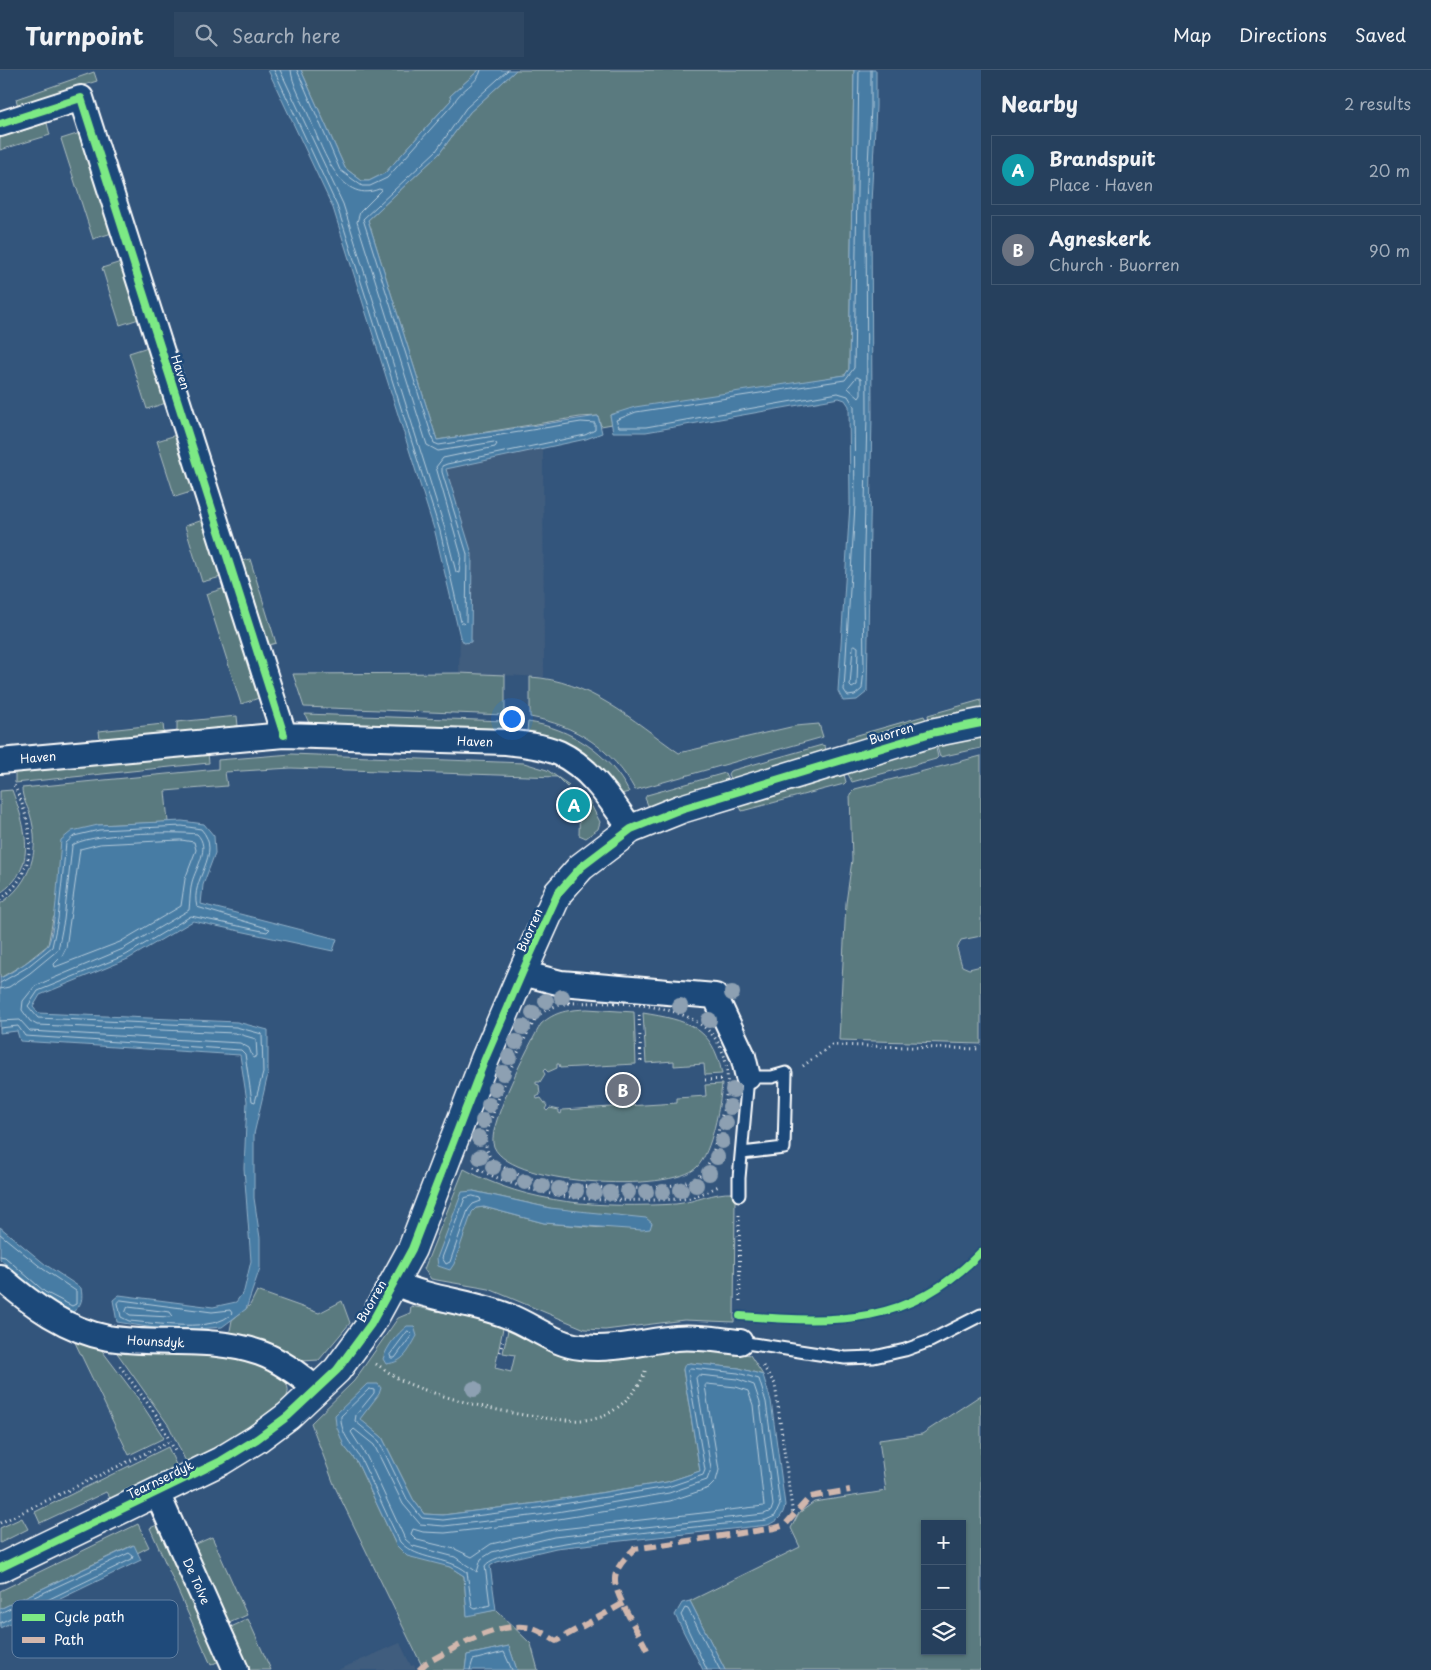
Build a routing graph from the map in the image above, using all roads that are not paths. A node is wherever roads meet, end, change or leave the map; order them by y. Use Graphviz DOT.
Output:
graph roads {
  1 [pos="0,124"];
  2 [pos="981,723"];
  3 [pos="284,735"];
  4 [pos="0,761"];
  5 [pos="631,829"];
  6 [pos="522,973"];
  7 [pos="748,1077"];
  8 [pos="742,1153"];
  9 [pos="739,1195"];
  10 [pos="0,1277"];
  11 [pos="394,1283"];
  12 [pos="979,1320"];
  13 [pos="746,1343"];
  14 [pos="317,1390"];
  15 [pos="157,1493"];
  16 [pos="0,1568"];
  17 [pos="236,1670"];
  1 -- 3 [label="street, Haven"];
  2 -- 5 [label="street, Buorren"];
  3 -- 4 [label="street, Haven"];
  3 -- 5 [label="street, Haven"];
  5 -- 6 [label="street, Buorren"];
  6 -- 7 [label="street"];
  6 -- 11 [label="street, Buorren"];
  7 -- 8 [label="lane"];
  7 -- 8 [label="lane"];
  8 -- 9 [label="lane"];
  10 -- 14 [label="street, Hounsdyk"];
  11 -- 13 [label="street, Buorren"];
  11 -- 14 [label="street, Buorren"];
  12 -- 13 [label="lane"];
  14 -- 15 [label="street, Tearnserdyk"];
  15 -- 16 [label="street, Tearnserdyk"];
  15 -- 17 [label="street, De Tolve"];
}
